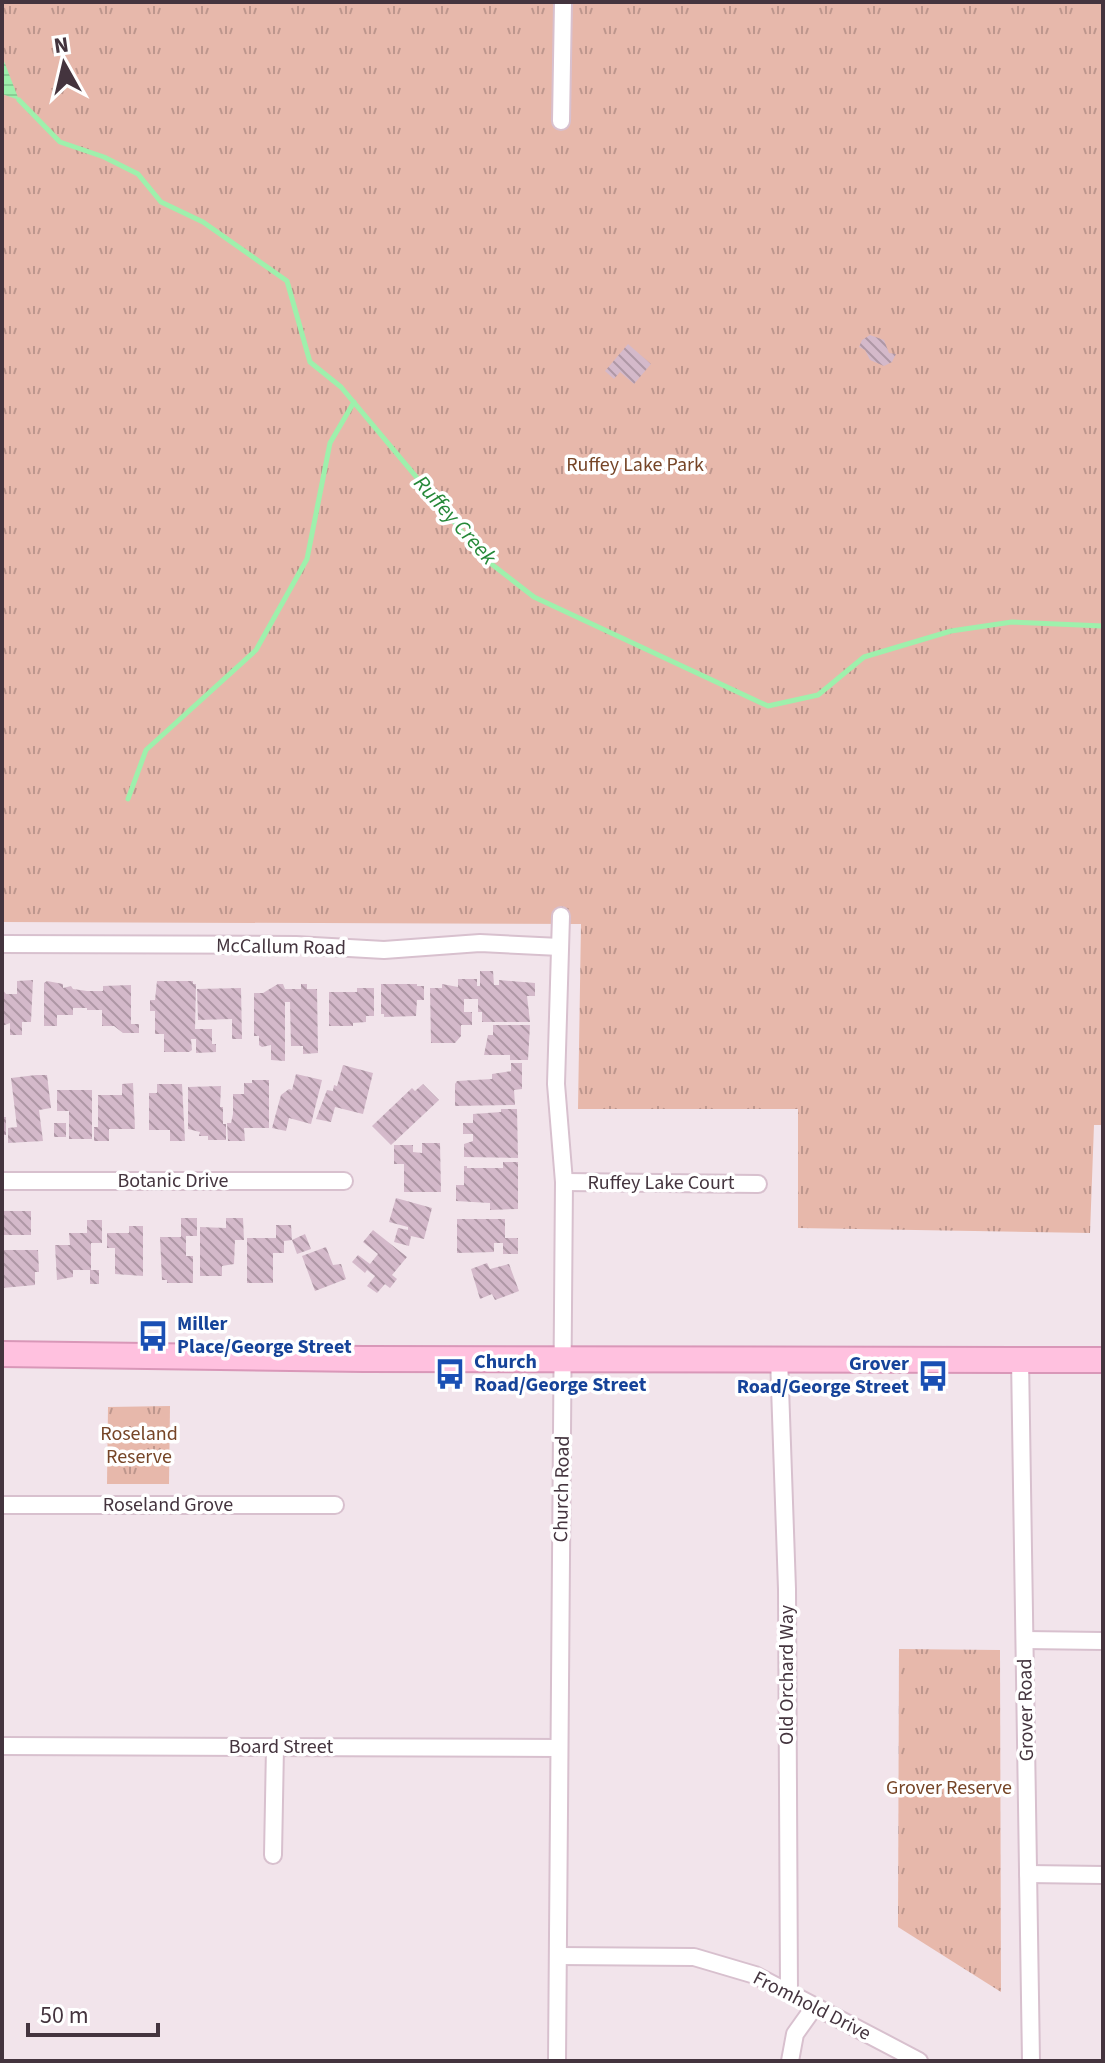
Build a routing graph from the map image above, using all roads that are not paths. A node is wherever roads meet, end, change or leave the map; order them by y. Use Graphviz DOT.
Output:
graph roads {
  1 [pos="563,2"];
  2 [pos="561,121"];
  3 [pos="561,916"];
  4 [pos="2,944"];
  5 [pos="560,947"];
  6 [pos="2,1181"];
  7 [pos="344,1181"];
  8 [pos="564,1182"];
  9 [pos="758,1184"];
  10 [pos="2,1354"];
  11 [pos="563,1358"];
  12 [pos="779,1358"];
  13 [pos="1020,1358"];
  14 [pos="1103,1360"];
  15 [pos="2,1505"];
  16 [pos="335,1505"];
  17 [pos="1025,1640"];
  18 [pos="1103,1641"];
  19 [pos="2,1746"];
  20 [pos="275,1747"];
  21 [pos="559,1748"];
  22 [pos="273,1855"];
  23 [pos="1028,1874"];
  24 [pos="1103,1875"];
  25 [pos="558,1956"];
  26 [pos="789,1992"];
  27 [pos="815,2006"];
  28 [pos="557,2061"];
  29 [pos="790,2061"];
  30 [pos="919,2061"];
  31 [pos="1031,2061"];
  1 -- 2 [label="street"];
  3 -- 5 [label="street, Church Road"];
  4 -- 5 [label="street, McCallum Road"];
  5 -- 8 [label="street, Church Road"];
  6 -- 7 [label="street, Botanic Drive"];
  8 -- 9 [label="street, Ruffey Lake Court"];
  8 -- 11 [label="street, Church Road"];
  10 -- 11 [label="main road"];
  11 -- 12 [label="main road"];
  11 -- 21 [label="street, Church Road"];
  12 -- 13 [label="main road"];
  12 -- 26 [label="street, Old Orchard Way"];
  13 -- 14 [label="main road"];
  13 -- 17 [label="street, Grover Road"];
  15 -- 16 [label="street, Roseland Grove"];
  17 -- 18 [label="street"];
  17 -- 23 [label="street, Grover Road"];
  19 -- 20 [label="street, Board Street"];
  20 -- 21 [label="street, Board Street"];
  20 -- 22 [label="street"];
  21 -- 25 [label="street, Church Road"];
  23 -- 24 [label="street"];
  23 -- 31 [label="street, Grover Road"];
  25 -- 26 [label="street, Fromhold Drive"];
  25 -- 28 [label="street, Church Road"];
  26 -- 27 [label="street, Fromhold Drive"];
  27 -- 29 [label="street"];
  27 -- 30 [label="street, Fromhold Drive"];
}
